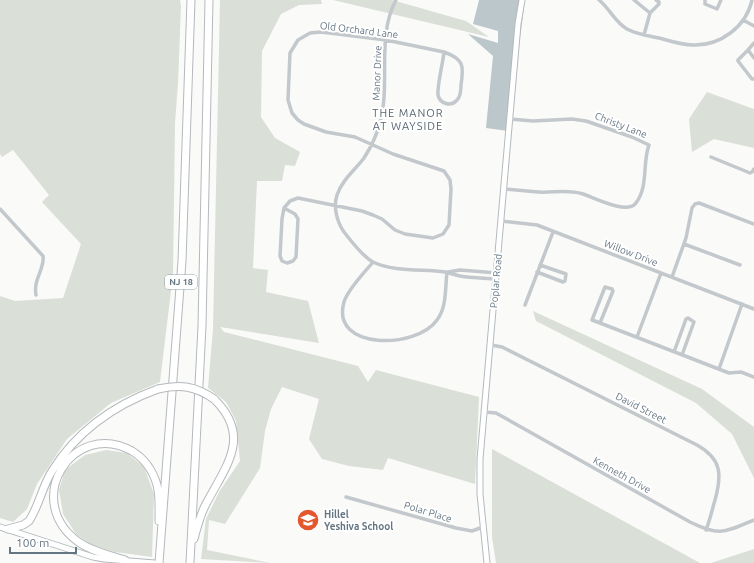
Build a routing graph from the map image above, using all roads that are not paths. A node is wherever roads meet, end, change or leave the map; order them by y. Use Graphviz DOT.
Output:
graph roads {
  1 [pos="191,0"];
  2 [pos="209,0"];
  3 [pos="396,0"];
  4 [pos="522,0"];
  5 [pos="599,0"];
  6 [pos="634,0"];
  7 [pos="656,0"];
  8 [pos="705,0"];
  9 [pos="722,0"];
  10 [pos="752,0"];
  11 [pos="650,13"];
  12 [pos="742,20"];
  13 [pos="754,26"];
  14 [pos="644,35"];
  15 [pos="386,40"];
  16 [pos="754,43"];
  17 [pos="748,50"];
  18 [pos="444,52"];
  19 [pos="754,58"];
  20 [pos="754,79"];
  21 [pos="510,119"];
  22 [pos="372,144"];
  23 [pos="711,157"];
  24 [pos="754,169"];
  25 [pos="504,189"];
  26 [pos="336,206"];
  27 [pos="284,208"];
  28 [pos="0,209"];
  29 [pos="501,221"];
  30 [pos="754,224"];
  31 [pos="553,232"];
  32 [pos="684,244"];
  33 [pos="372,262"];
  34 [pos="540,265"];
  35 [pos="740,265"];
  36 [pos="447,272"];
  37 [pos="537,272"];
  38 [pos="496,273"];
  39 [pos="661,273"];
  40 [pos="672,278"];
  41 [pos="496,279"];
  42 [pos="36,295"];
  43 [pos="742,304"];
  44 [pos="525,305"];
  45 [pos="754,309"];
  46 [pos="600,323"];
  47 [pos="637,338"];
  48 [pos="491,345"];
  49 [pos="674,352"];
  50 [pos="682,355"];
  51 [pos="718,369"];
  52 [pos="754,377"];
  53 [pos="484,412"];
  54 [pos="346,497"];
  55 [pos="754,520"];
  56 [pos="0,527"];
  57 [pos="483,527"];
  58 [pos="8,530"];
  59 [pos="706,530"];
  60 [pos="160,551"];
  61 [pos="191,552"];
  62 [pos="104,561"];
  63 [pos="120,561"];
  64 [pos="148,562"];
  65 [pos="155,563"];
  66 [pos="159,563"];
  67 [pos="190,563"];
  68 [pos="487,563"];
  1 -- 60 [label="highway, NJ 18"];
  2 -- 61 [label="highway, NJ 18"];
  3 -- 15 [label="street, Manor Drive"];
  4 -- 21 [label="street, Poplar Road"];
  5 -- 14 [label="street"];
  6 -- 11 [label="street"];
  7 -- 11 [label="street"];
  8 -- 9 [label="street"];
  10 -- 12 [label="street"];
  11 -- 14 [label="street"];
  12 -- 13 [label="street"];
  12 -- 14 [label="street"];
  15 -- 18 [label="street, Old Orchard Lane"];
  15 -- 22 [label="street, Manor Drive"];
  15 -- 22 [label="street, Old Orchard Lane"];
  16 -- 17 [label="street"];
  17 -- 19 [label="street"];
  17 -- 20 [label="street"];
  18 -- 18 [label="street, Old Orchard Lane"];
  21 -- 25 [label="street, Poplar Road"];
  21 -- 25 [label="street, Christy Lane"];
  22 -- 26 [label="street, Manor Drive"];
  22 -- 26 [label="street, Old Orchard Lane"];
  23 -- 24 [label="street"];
  25 -- 29 [label="street, Poplar Road"];
  26 -- 27 [label="street, Old Orchard Lane"];
  26 -- 33 [label="street, Manor Drive"];
  27 -- 27 [label="street"];
  28 -- 42 [label="street"];
  29 -- 31 [label="street, Willow Drive"];
  29 -- 38 [label="street, Poplar Road"];
  30 -- 32 [label="street"];
  31 -- 34 [label="street"];
  31 -- 39 [label="street, Willow Drive"];
  32 -- 35 [label="street"];
  32 -- 40 [label="street"];
  33 -- 36 [label="street, Manor Drive"];
  33 -- 36 [label="street"];
  34 -- 37 [label="street"];
  34 -- 37 [label="street"];
  36 -- 38 [label="street, Manor Drive"];
  36 -- 41 [label="street, Manor Drive"];
  37 -- 44 [label="street"];
  38 -- 41 [label="street, Poplar Road"];
  39 -- 40 [label="street, Willow Drive"];
  39 -- 47 [label="street"];
  40 -- 43 [label="street, Willow Drive"];
  41 -- 48 [label="street, Poplar Road"];
  43 -- 45 [label="street, Willow Drive"];
  43 -- 51 [label="street"];
  46 -- 46 [label="street"];
  46 -- 47 [label="street"];
  47 -- 49 [label="street"];
  48 -- 53 [label="street, Poplar Road"];
  48 -- 59 [label="street, David Street"];
  49 -- 50 [label="street"];
  49 -- 50 [label="street"];
  50 -- 51 [label="street"];
  51 -- 52 [label="street"];
  53 -- 57 [label="street, Poplar Road"];
  53 -- 59 [label="street, Kenneth Drive"];
  54 -- 57 [label="street, Polar Place"];
  55 -- 59 [label="street, Kenneth Drive"];
  56 -- 58 [label="street"];
  57 -- 68 [label="street, Poplar Road"];
  58 -- 61 [label="highway, bridge"];
  58 -- 62 [label="street"];
  60 -- 63 [label="highway"];
  60 -- 66 [label="highway, NJ 18"];
  61 -- 67 [label="highway, NJ 18"];
  62 -- 63 [label="street"];
  63 -- 64 [label="street"];
  64 -- 65 [label="street"];
}
